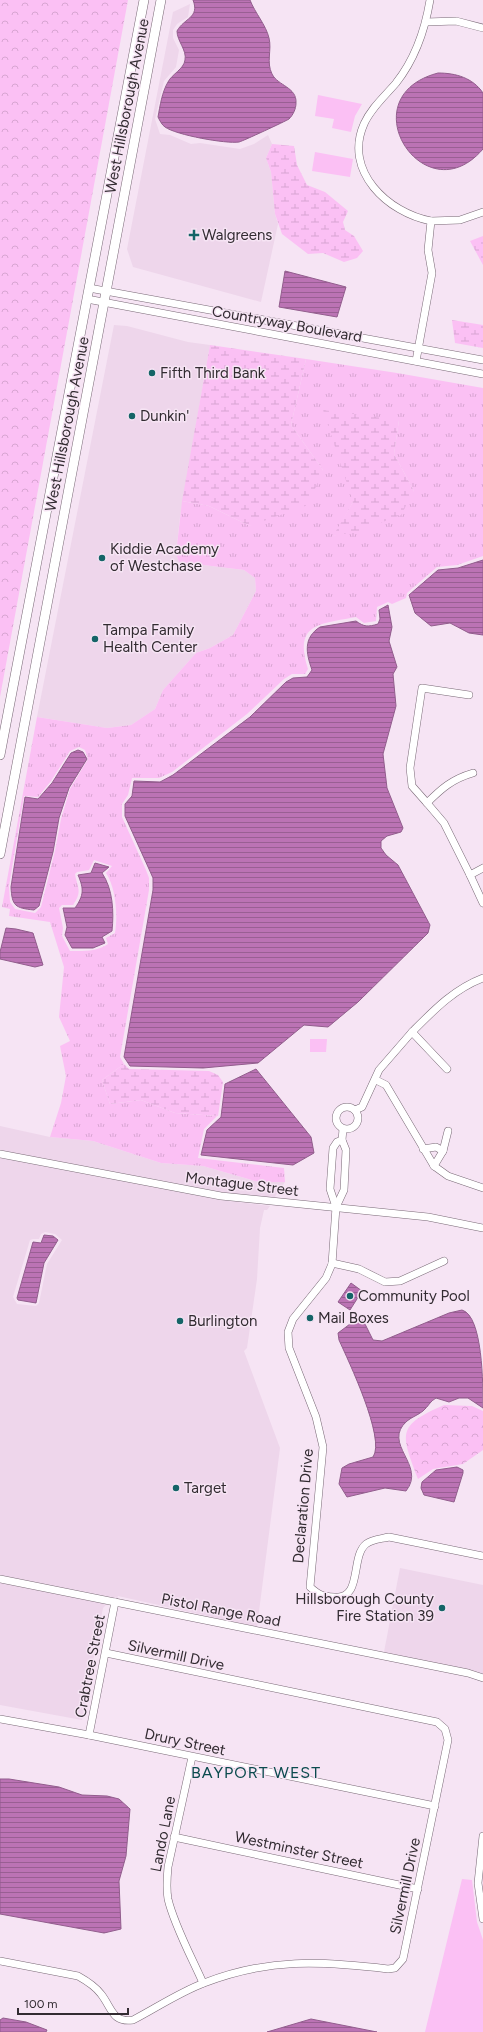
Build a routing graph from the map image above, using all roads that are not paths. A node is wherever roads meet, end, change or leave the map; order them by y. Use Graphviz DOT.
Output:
graph roads {
  1 [pos="144,0"];
  2 [pos="161,0"];
  3 [pos="430,0"];
  4 [pos="426,22"];
  5 [pos="483,28"];
  6 [pos="483,212"];
  7 [pos="431,221"];
  8 [pos="89,288"];
  9 [pos="106,291"];
  10 [pos="87,299"];
  11 [pos="104,303"];
  12 [pos="418,349"];
  13 [pos="483,360"];
  14 [pos="416,361"];
  15 [pos="483,374"];
  16 [pos="469,695"];
  17 [pos="0,755"];
  18 [pos="472,773"];
  19 [pos="427,803"];
  20 [pos="0,854"];
  21 [pos="483,868"];
  22 [pos="470,875"];
  23 [pos="483,903"];
  24 [pos="483,978"];
  25 [pos="412,1032"];
  26 [pos="447,1069"];
  27 [pos="376,1080"];
  28 [pos="355,1110"];
  29 [pos="343,1129"];
  30 [pos="448,1131"];
  31 [pos="342,1140"];
  32 [pos="423,1149"];
  33 [pos="443,1151"];
  34 [pos="0,1154"];
  35 [pos="434,1166"];
  36 [pos="483,1188"];
  37 [pos="336,1207"];
  38 [pos="483,1228"];
  39 [pos="444,1261"];
  40 [pos="332,1263"];
  41 [pos="483,1556"];
  42 [pos="0,1579"];
  43 [pos="115,1602"];
  44 [pos="106,1654"];
  45 [pos="483,1678"];
  46 [pos="0,1719"];
  47 [pos="89,1735"];
  48 [pos="192,1756"];
  49 [pos="435,1806"];
  50 [pos="483,1836"];
  51 [pos="174,1837"];
  52 [pos="418,1889"];
  53 [pos="483,1919"];
  54 [pos="0,1960"];
  55 [pos="203,1983"];
  1 -- 8 [label="main road, West Hillsborough Avenue"];
  2 -- 9 [label="main road, West Hillsborough Avenue"];
  3 -- 4 [label="street"];
  4 -- 5 [label="street"];
  4 -- 7 [label="street"];
  6 -- 7 [label="street"];
  7 -- 12 [label="street"];
  8 -- 9 [label="street, Countryway Boulevard"];
  8 -- 10 [label="main road, West Hillsborough Avenue"];
  9 -- 11 [label="main road, West Hillsborough Avenue"];
  9 -- 12 [label="street, Countryway Boulevard"];
  10 -- 11 [label="street, Countryway Boulevard"];
  10 -- 17 [label="main road, West Hillsborough Avenue"];
  11 -- 14 [label="street, Countryway Boulevard"];
  11 -- 20 [label="main road, West Hillsborough Avenue"];
  12 -- 13 [label="street, Countryway Boulevard"];
  12 -- 14 [label="street"];
  14 -- 15 [label="street, Countryway Boulevard"];
  16 -- 19 [label="street"];
  18 -- 19 [label="street"];
  19 -- 22 [label="street"];
  21 -- 22 [label="street"];
  22 -- 23 [label="street"];
  24 -- 25 [label="street"];
  25 -- 26 [label="street"];
  25 -- 27 [label="street"];
  27 -- 28 [label="street"];
  27 -- 32 [label="street"];
  28 -- 29 [label="street"];
  28 -- 29 [label="street"];
  29 -- 31 [label="street"];
  30 -- 33 [label="street"];
  31 -- 37 [label="street"];
  31 -- 37 [label="street"];
  32 -- 33 [label="street"];
  32 -- 35 [label="street"];
  33 -- 35 [label="street"];
  34 -- 37 [label="street, Montague Street"];
  35 -- 36 [label="street"];
  37 -- 38 [label="street, Montague Street"];
  37 -- 40 [label="street, Declaration Drive"];
  39 -- 40 [label="street"];
  40 -- 41 [label="street, Declaration Drive"];
  42 -- 43 [label="street, Pistol Range Road"];
  43 -- 44 [label="street, Crabtree Street"];
  43 -- 45 [label="street, Pistol Range Road"];
  44 -- 47 [label="street, Crabtree Street"];
  44 -- 49 [label="street, Silvermill Drive"];
  46 -- 47 [label="street, Drury Street"];
  47 -- 48 [label="street, Drury Street"];
  48 -- 49 [label="street, Drury Street"];
  48 -- 51 [label="street, Lando Lane"];
  49 -- 52 [label="street, Silvermill Drive"];
  50 -- 53 [label="street"];
  51 -- 52 [label="street, Westminster Street"];
  51 -- 55 [label="street, Lando Lane"];
  52 -- 55 [label="street, Silvermill Drive"];
  54 -- 55 [label="street, Silvermill Drive"];
}
